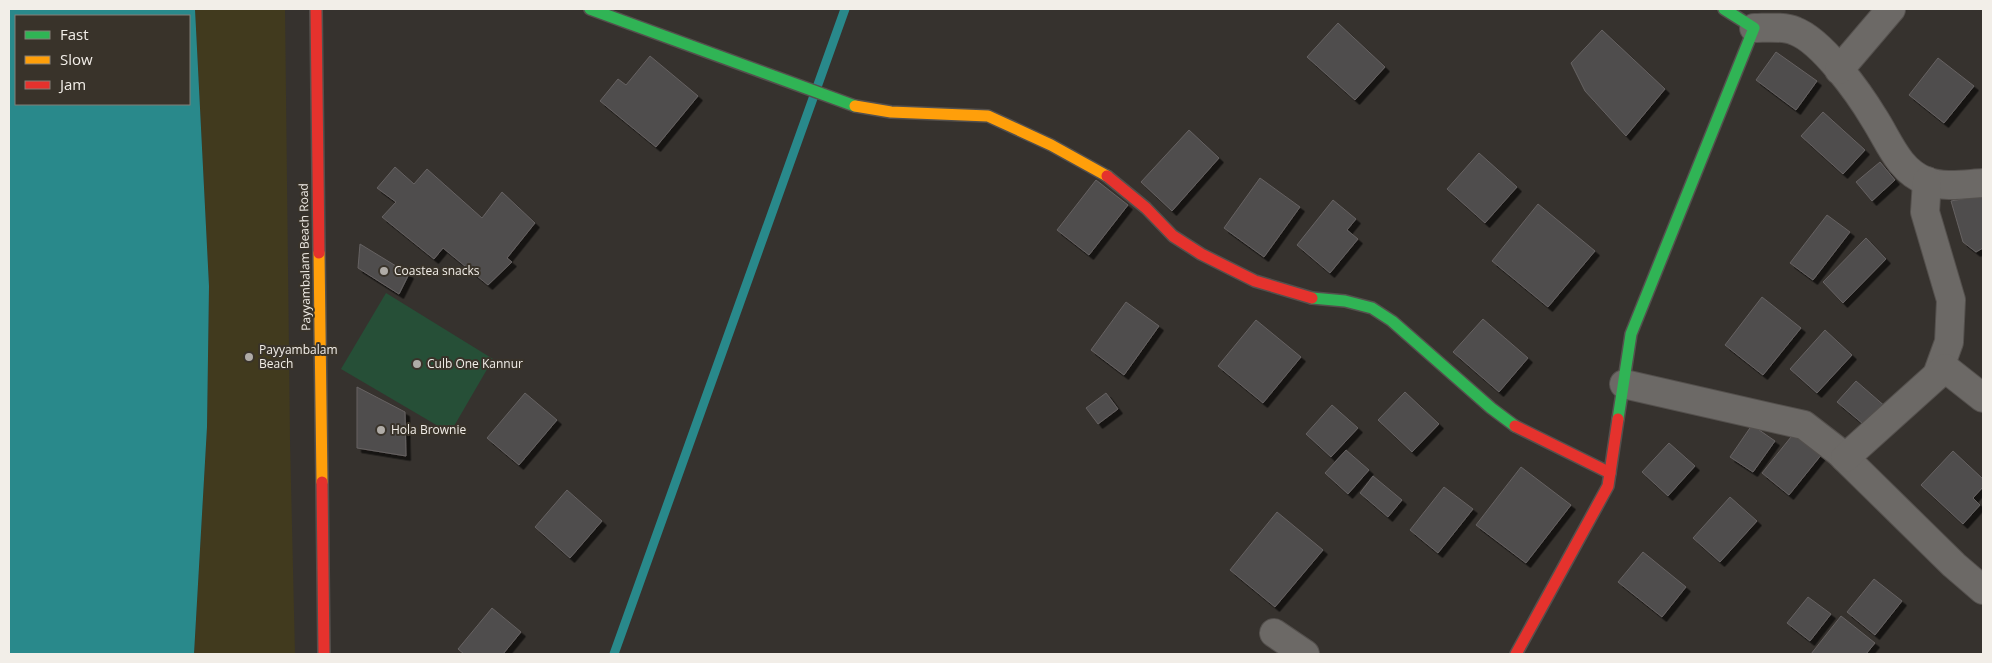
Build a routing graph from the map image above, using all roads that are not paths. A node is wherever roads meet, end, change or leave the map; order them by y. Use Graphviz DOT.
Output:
graph roads {
  1 [pos="316,9"];
  2 [pos="590,9"];
  3 [pos="1724,9"];
  4 [pos="1891,9"];
  5 [pos="1754,28"];
  6 [pos="1839,70"];
  7 [pos="1926,181"];
  8 [pos="1983,183"];
  9 [pos="1937,375"];
  10 [pos="1624,384"];
  11 [pos="1983,398"];
  12 [pos="1845,458"];
  13 [pos="1610,473"];
  14 [pos="1983,590"];
  15 [pos="1274,633"];
  16 [pos="324,654"];
  17 [pos="1305,654"];
  18 [pos="1516,654"];
  1 -- 16 [label="street, Payyambalam Beach Road"];
  2 -- 13 [label="street"];
  3 -- 5 [label="street"];
  4 -- 6 [label="street"];
  5 -- 6 [label="street"];
  5 -- 10 [label="street"];
  6 -- 7 [label="street"];
  7 -- 8 [label="street"];
  7 -- 9 [label="street"];
  9 -- 11 [label="street"];
  9 -- 12 [label="street"];
  10 -- 12 [label="street"];
  10 -- 13 [label="street"];
  12 -- 14 [label="street"];
  13 -- 18 [label="street"];
  15 -- 17 [label="street"];
}
